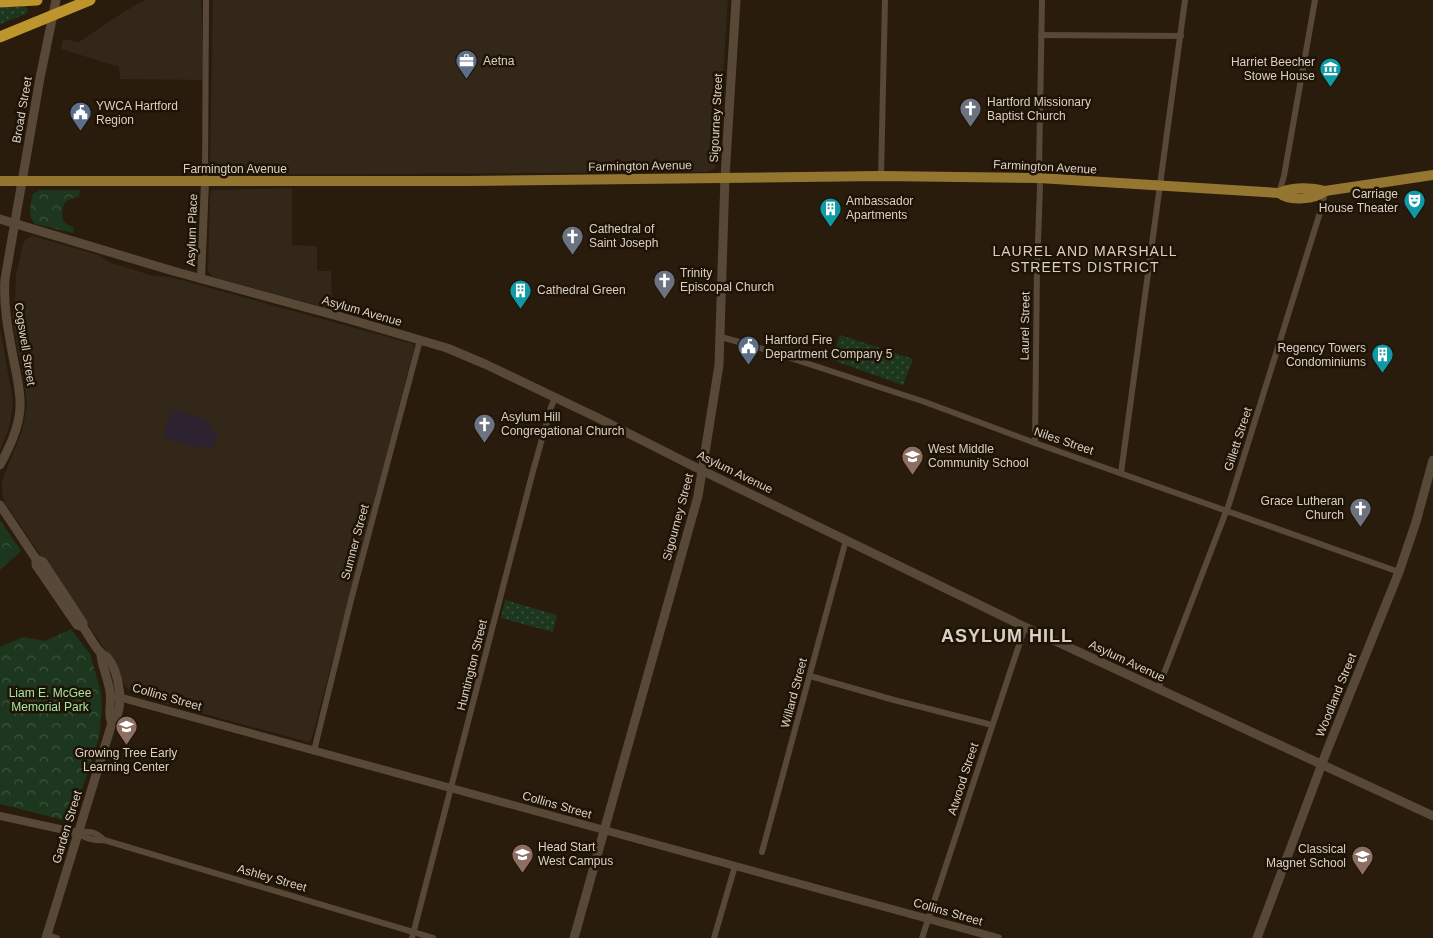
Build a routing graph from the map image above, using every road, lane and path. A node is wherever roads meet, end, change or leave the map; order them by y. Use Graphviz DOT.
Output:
graph roads {
  1 [pos="37,0"];
  2 [pos="56,0"];
  3 [pos="90,0"];
  4 [pos="206,0"];
  5 [pos="736,0"];
  6 [pos="885,0"];
  7 [pos="1042,0"];
  8 [pos="1185,0"];
  9 [pos="1315,0"];
  10 [pos="0,2"];
  11 [pos="1041,35"];
  12 [pos="1181,36"];
  13 [pos="0,37"];
  14 [pos="1433,175"];
  15 [pos="881,176"];
  16 [pos="725,177"];
  17 [pos="1039,178"];
  18 [pos="0,181"];
  19 [pos="23,181"];
  20 [pos="204,182"];
  21 [pos="1160,186"];
  22 [pos="1324,190"];
  23 [pos="1279,193"];
  24 [pos="0,219"];
  25 [pos="16,224"];
  26 [pos="201,278"];
  27 [pos="720,337"];
  28 [pos="420,340"];
  29 [pos="555,398"];
  30 [pos="1035,443"];
  31 [pos="1433,460"];
  32 [pos="0,465"];
  33 [pos="703,471"];
  34 [pos="1121,473"];
  35 [pos="0,505"];
  36 [pos="1227,510"];
  37 [pos="846,540"];
  38 [pos="1399,572"];
  39 [pos="1024,626"];
  40 [pos="102,654"];
  41 [pos="810,676"];
  42 [pos="1158,690"];
  43 [pos="111,695"];
  44 [pos="121,696"];
  45 [pos="112,723"];
  46 [pos="992,725"];
  47 [pos="314,750"];
  48 [pos="1322,764"];
  49 [pos="451,788"];
  50 [pos="0,816"];
  51 [pos="1433,816"];
  52 [pos="604,830"];
  53 [pos="78,833"];
  54 [pos="762,852"];
  55 [pos="735,866"];
  56 [pos="929,918"];
  57 [pos="413,935"];
  58 [pos="47,936"];
  59 [pos="57,938"];
  60 [pos="434,938"];
  61 [pos="574,938"];
  62 [pos="714,938"];
  63 [pos="922,938"];
  64 [pos="998,938"];
  65 [pos="1257,938"];
  1 -- 10 [label="highway"];
  2 -- 19 [label="main road, Broad Street"];
  3 -- 13 [label="highway"];
  4 -- 20 [label="street"];
  5 -- 16 [label="main road, Sigourney Street"];
  6 -- 15 [label="street"];
  7 -- 11 [label="street, Laurel Street"];
  8 -- 12 [label="street"];
  9 -- 23 [label="street"];
  11 -- 12 [label="street"];
  11 -- 17 [label="street, Laurel Street"];
  12 -- 21 [label="street"];
  14 -- 22 [label="main road, Farmington Avenue"];
  15 -- 16 [label="main road, Farmington Avenue"];
  15 -- 17 [label="main road, Farmington Avenue"];
  16 -- 20 [label="main road, Farmington Avenue"];
  16 -- 27 [label="main road, Sigourney Street"];
  17 -- 21 [label="main road, Farmington Avenue"];
  17 -- 30 [label="street, Laurel Street"];
  18 -- 19 [label="main road, Farmington Avenue"];
  19 -- 20 [label="main road, Farmington Avenue"];
  19 -- 25 [label="main road, Broad Street"];
  20 -- 26 [label="street, Asylum Place"];
  21 -- 23 [label="main road, Farmington Avenue"];
  21 -- 34 [label="street"];
  22 -- 23 [label="main road, Farmington Avenue"];
  22 -- 36 [label="street, Gillett Street"];
  24 -- 25 [label="main road, Asylum Avenue"];
  25 -- 26 [label="main road, Asylum Avenue"];
  25 -- 32 [label="main road, Cogswell Street"];
  26 -- 28 [label="main road, Asylum Avenue"];
  27 -- 30 [label="street, Niles Street"];
  27 -- 33 [label="main road, Sigourney Street"];
  28 -- 29 [label="main road, Asylum Avenue"];
  28 -- 47 [label="street, Sumner Street"];
  29 -- 33 [label="main road, Asylum Avenue"];
  29 -- 49 [label="street, Huntington Street"];
  30 -- 34 [label="street, Niles Street"];
  31 -- 38 [label="main road, Woodland Street"];
  33 -- 37 [label="main road, Asylum Avenue"];
  33 -- 52 [label="main road, Sigourney Street"];
  34 -- 36 [label="street, Niles Street"];
  35 -- 40 [label="main road, Garden Street"];
  36 -- 38 [label="street, Niles Street"];
  36 -- 42 [label="street, Gillett Street"];
  37 -- 39 [label="main road, Asylum Avenue"];
  37 -- 41 [label="street, Willard Street"];
  38 -- 48 [label="main road, Woodland Street"];
  39 -- 42 [label="main road, Asylum Avenue"];
  39 -- 46 [label="street, Atwood Street"];
  40 -- 43 [label="main road, Garden Street"];
  40 -- 44 [label="main road, Garden Street"];
  41 -- 46 [label="street"];
  41 -- 54 [label="street, Willard Street"];
  42 -- 48 [label="main road, Asylum Avenue"];
  43 -- 44 [label="street, Collins Street"];
  43 -- 45 [label="main road, Garden Street"];
  44 -- 45 [label="main road, Garden Street"];
  44 -- 47 [label="street, Collins Street"];
  45 -- 53 [label="main road, Garden Street"];
  46 -- 56 [label="street, Atwood Street"];
  47 -- 49 [label="street, Collins Street"];
  48 -- 51 [label="main road, Asylum Avenue"];
  48 -- 65 [label="main road, Woodland Street"];
  49 -- 52 [label="street, Collins Street"];
  49 -- 57 [label="street, Huntington Street"];
  50 -- 53 [label="street"];
  52 -- 55 [label="street, Collins Street"];
  52 -- 61 [label="main road, Sigourney Street"];
  53 -- 57 [label="street, Ashley Street"];
  53 -- 58 [label="main road, Garden Street"];
  55 -- 56 [label="street, Collins Street"];
  55 -- 62 [label="street"];
  56 -- 63 [label="street, Atwood Street"];
  56 -- 64 [label="street, Collins Street"];
  57 -- 60 [label="street, Ashley Street"];
  58 -- 59 [label="street"];
}
